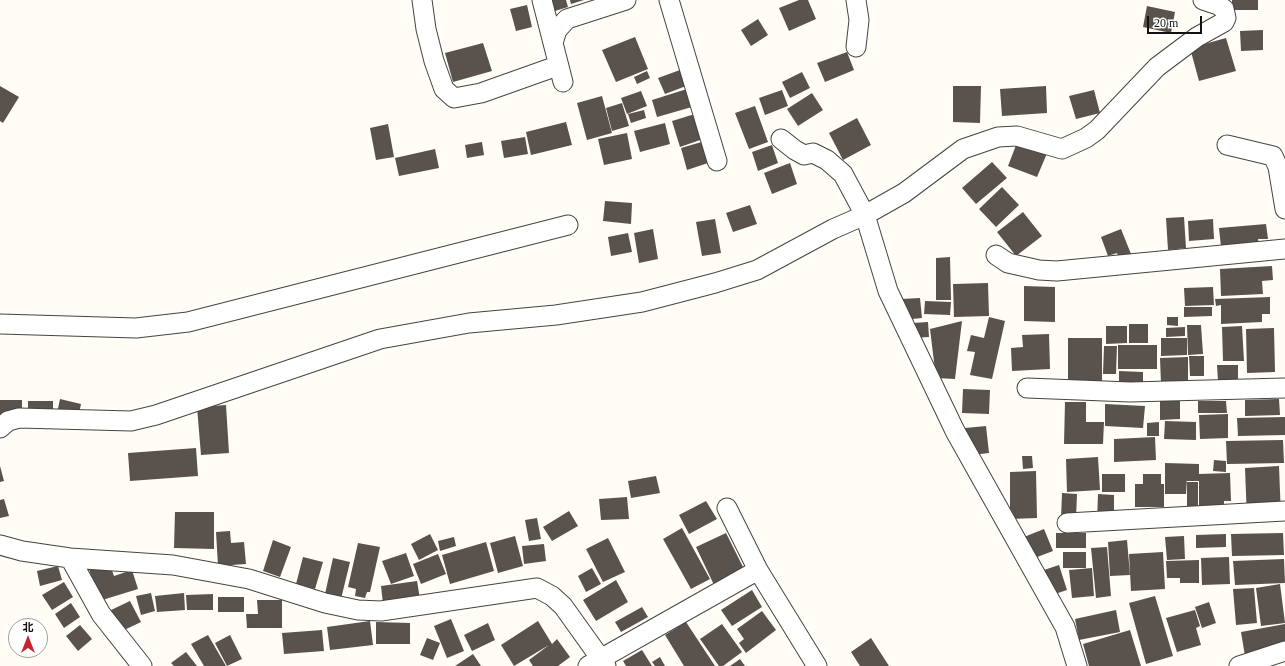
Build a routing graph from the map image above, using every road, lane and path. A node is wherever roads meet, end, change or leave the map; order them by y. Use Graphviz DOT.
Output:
graph roads {
  1 [pos="422,0"];
  2 [pos="542,0"];
  3 [pos="626,0"];
  4 [pos="669,0"];
  5 [pos="856,0"];
  6 [pos="1203,0"];
  7 [pos="553,43"];
  8 [pos="856,47"];
  9 [pos="781,139"];
  10 [pos="1227,145"];
  11 [pos="717,161"];
  12 [pos="1285,209"];
  13 [pos="865,215"];
  14 [pos="568,225"];
  15 [pos="1285,249"];
  16 [pos="996,255"];
  17 [pos="0,324"];
  18 [pos="1027,388"];
  19 [pos="1285,388"];
  20 [pos="0,428"];
  21 [pos="727,508"];
  22 [pos="1285,511"];
  23 [pos="1067,523"];
  24 [pos="0,544"];
  25 [pos="70,558"];
  26 [pos="758,570"];
  27 [pos="1285,651"];
  28 [pos="598,663"];
  29 [pos="142,666"];
  30 [pos="817,666"];
  31 [pos="1077,666"];
  32 [pos="1239,666"];
  1 -- 7 [label="street"];
  2 -- 7 [label="street"];
  3 -- 7 [label="street"];
  4 -- 11 [label="street"];
  5 -- 8 [label="street"];
  6 -- 13 [label="street"];
  9 -- 13 [label="street"];
  10 -- 12 [label="street"];
  13 -- 20 [label="street"];
  13 -- 31 [label="street"];
  14 -- 17 [label="street"];
  15 -- 16 [label="street"];
  18 -- 19 [label="street"];
  21 -- 26 [label="street"];
  22 -- 23 [label="street"];
  24 -- 25 [label="street"];
  25 -- 28 [label="street"];
  25 -- 29 [label="street"];
  26 -- 28 [label="street"];
  26 -- 30 [label="street"];
  27 -- 32 [label="street"];
}
